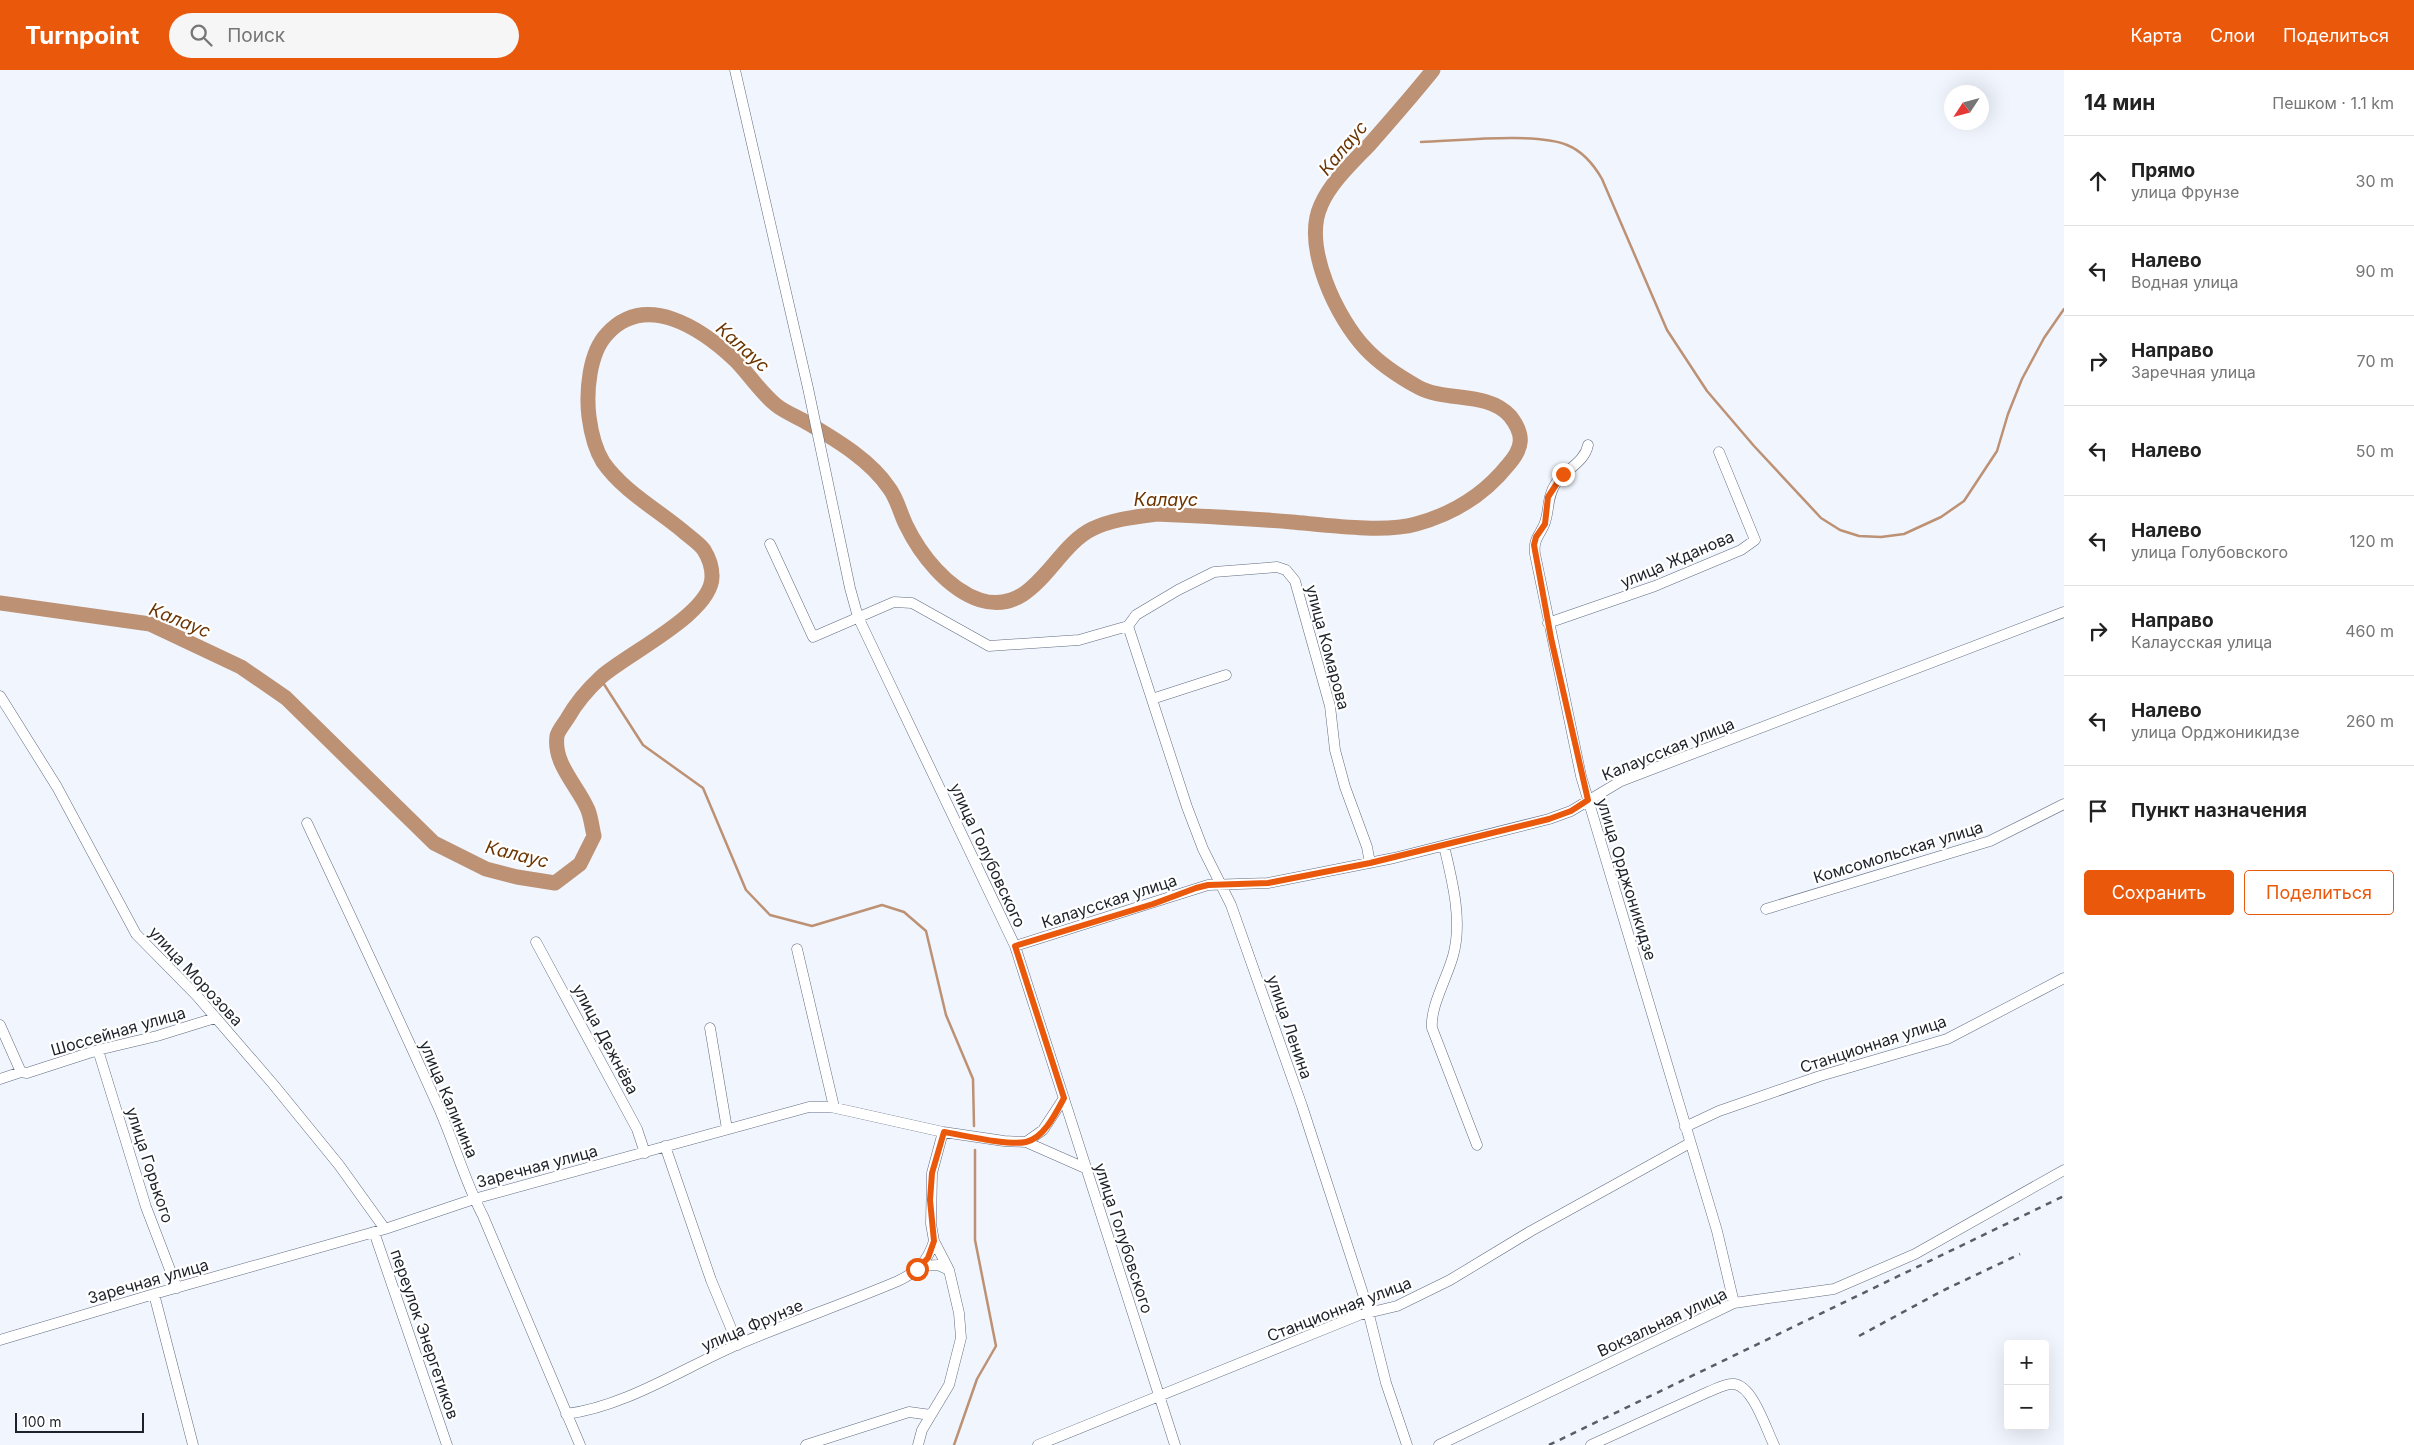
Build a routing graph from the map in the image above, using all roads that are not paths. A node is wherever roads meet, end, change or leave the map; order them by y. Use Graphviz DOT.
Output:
graph roads {
  1 [pos="735,70"];
  2 [pos="1588,445"];
  3 [pos="1719,452"];
  4 [pos="770,544"];
  5 [pos="2064,612"];
  6 [pos="858,617"];
  7 [pos="1548,623"];
  8 [pos="1128,626"];
  9 [pos="1226,675"];
  10 [pos="0,696"];
  11 [pos="1152,699"];
  12 [pos="1588,800"];
  13 [pos="2064,804"];
  14 [pos="307,823"];
  15 [pos="1444,846"];
  16 [pos="1370,863"];
  17 [pos="1223,885"];
  18 [pos="1766,909"];
  19 [pos="536,942"];
  20 [pos="1015,946"];
  21 [pos="797,949"];
  22 [pos="2064,978"];
  23 [pos="215,1018"];
  24 [pos="0,1026"];
  25 [pos="710,1028"];
  26 [pos="98,1050"];
  27 [pos="26,1073"];
  28 [pos="0,1079"];
  29 [pos="1064,1098"];
  30 [pos="834,1107"];
  31 [pos="1685,1126"];
  32 [pos="727,1129"];
  33 [pos="944,1132"];
  34 [pos="1026,1142"];
  35 [pos="1690,1144"];
  36 [pos="665,1146"];
  37 [pos="1477,1146"];
  38 [pos="645,1153"];
  39 [pos="1085,1168"];
  40 [pos="2064,1170"];
  41 [pos="474,1199"];
  42 [pos="385,1229"];
  43 [pos="374,1232"];
  44 [pos="934,1241"];
  45 [pos="922,1266"];
  46 [pos="949,1270"];
  47 [pos="177,1288"];
  48 [pos="154,1294"];
  49 [pos="1734,1303"];
  50 [pos="1368,1312"];
  51 [pos="0,1340"];
  52 [pos="738,1345"];
  53 [pos="1159,1395"];
  54 [pos="566,1414"];
  55 [pos="931,1415"];
  56 [pos="193,1445"];
  57 [pos="447,1445"];
  58 [pos="580,1445"];
  59 [pos="806,1445"];
  60 [pos="918,1445"];
  61 [pos="1038,1445"];
  62 [pos="1175,1445"];
  63 [pos="1407,1445"];
  64 [pos="1439,1445"];
  65 [pos="1591,1445"];
  66 [pos="1774,1445"];
  1 -- 6 [label="street, улица Голубовского"];
  2 -- 7 [label="street, улица Орджоникидзе"];
  3 -- 7 [label="street, улица Жданова"];
  4 -- 6 [label="street, улица Комарова"];
  5 -- 12 [label="street, Калаусская улица"];
  6 -- 8 [label="street, улица Комарова"];
  6 -- 20 [label="street, улица Голубовского"];
  7 -- 12 [label="street, улица Орджоникидзе"];
  8 -- 11 [label="street, улица Ленина"];
  8 -- 16 [label="street, улица Комарова"];
  9 -- 11 [label="street"];
  10 -- 23 [label="street, улица Морозова"];
  11 -- 17 [label="street, улица Ленина"];
  12 -- 15 [label="street, Калаусская улица"];
  12 -- 31 [label="street, улица Орджоникидзе"];
  13 -- 18 [label="street, Комсомольская улица"];
  14 -- 41 [label="street, улица Калинина"];
  15 -- 16 [label="street, Калаусская улица"];
  15 -- 37 [label="street"];
  16 -- 17 [label="street, Калаусская улица"];
  17 -- 20 [label="street, Калаусская улица"];
  17 -- 50 [label="street, улица Ленина"];
  19 -- 38 [label="street, улица Дежнёва"];
  20 -- 29 [label="street, улица Голубовского"];
  21 -- 30 [label="street"];
  22 -- 31 [label="street, Станционная улица"];
  23 -- 26 [label="street, Шоссейная улица"];
  23 -- 42 [label="street, улица Морозова"];
  24 -- 27 [label="street"];
  25 -- 32 [label="street"];
  26 -- 27 [label="street, Шоссейная улица"];
  26 -- 47 [label="street, улица Горького"];
  27 -- 28 [label="street, Шоссейная улица"];
  29 -- 34 [label="street"];
  29 -- 39 [label="street, улица Голубовского"];
  30 -- 32 [label="street, Заречная улица"];
  30 -- 33 [label="street, Заречная улица"];
  31 -- 35 [label="street, улица Орджоникидзе"];
  32 -- 36 [label="street, Заречная улица"];
  33 -- 34 [label="street, Заречная улица"];
  33 -- 44 [label="street"];
  34 -- 39 [label="street, Заречная улица"];
  35 -- 49 [label="street, улица Орджоникидзе"];
  35 -- 50 [label="street, Станционная улица"];
  36 -- 38 [label="street, Заречная улица"];
  36 -- 52 [label="street"];
  38 -- 41 [label="street, Заречная улица"];
  39 -- 53 [label="street, улица Голубовского"];
  40 -- 49 [label="street, Вокзальная улица"];
  41 -- 42 [label="street, Заречная улица"];
  41 -- 54 [label="street, улица Калинина"];
  42 -- 43 [label="street, Заречная улица"];
  43 -- 47 [label="street, Заречная улица"];
  43 -- 57 [label="street, переулок Энергетиков"];
  44 -- 45 [label="street"];
  44 -- 46 [label="street"];
  45 -- 46 [label="street"];
  45 -- 52 [label="street, улица Фрунзе"];
  46 -- 55 [label="street"];
  47 -- 48 [label="street, Заречная улица"];
  48 -- 51 [label="street, Заречная улица"];
  48 -- 56 [label="street"];
  49 -- 64 [label="street, Вокзальная улица"];
  50 -- 53 [label="street, Станционная улица"];
  50 -- 63 [label="street, улица Ленина"];
  52 -- 54 [label="street, улица Фрунзе"];
  53 -- 61 [label="street, Станционная улица"];
  53 -- 62 [label="street, улица Голубовского"];
  54 -- 58 [label="street, улица Калинина"];
  55 -- 59 [label="street"];
  55 -- 60 [label="street"];
  65 -- 66 [label="street"];
}
